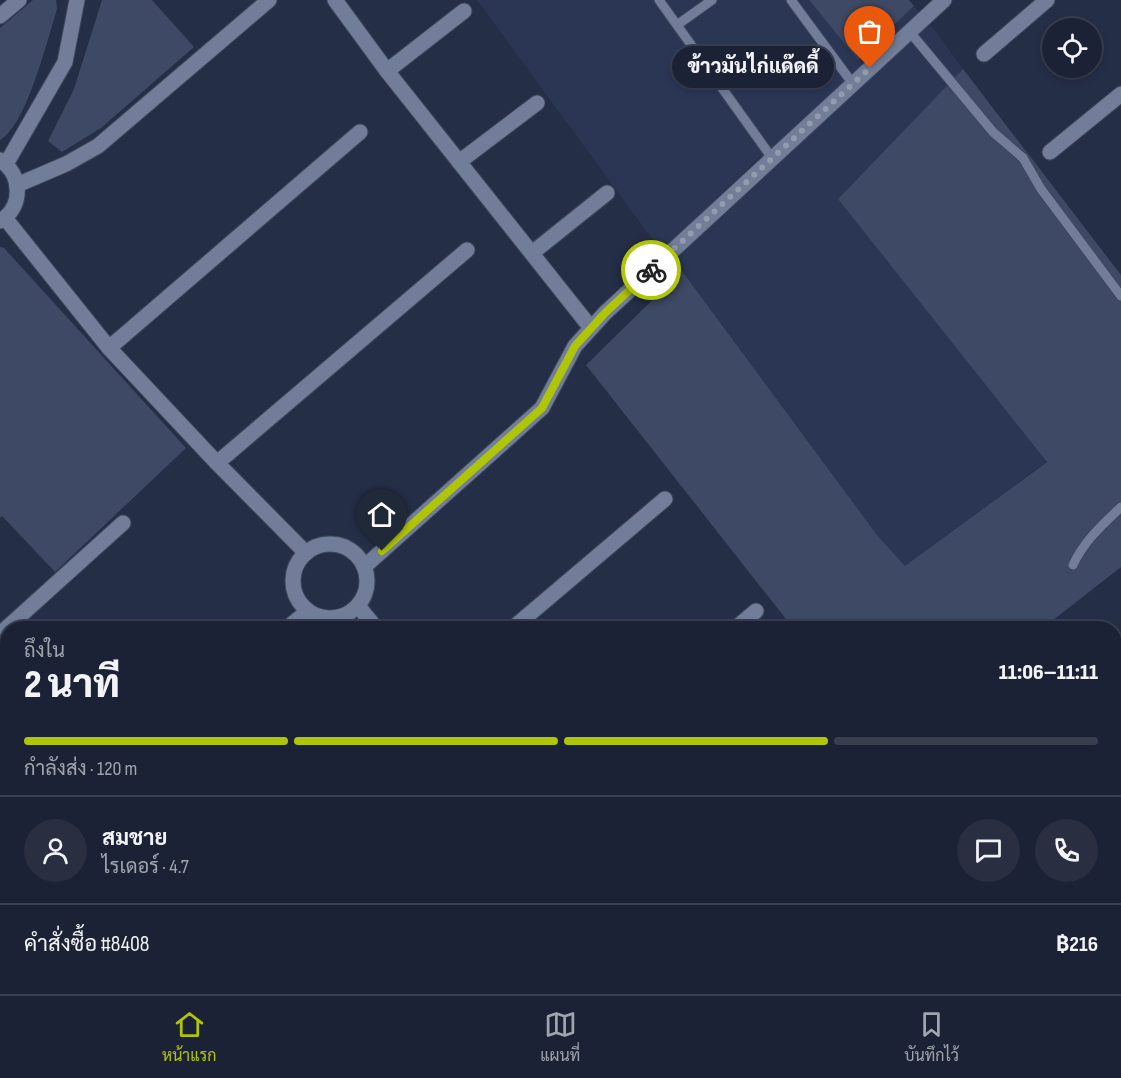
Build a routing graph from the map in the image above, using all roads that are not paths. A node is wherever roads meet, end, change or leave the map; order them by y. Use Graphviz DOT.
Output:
graph roads {
  1 [pos="19,0"];
  2 [pos="76,0"];
  3 [pos="269,0"];
  4 [pos="335,0"];
  5 [pos="659,0"];
  6 [pos="712,0"];
  7 [pos="791,0"];
  8 [pos="944,0"];
  9 [pos="1047,0"];
  10 [pos="464,11"];
  11 [pos="0,16"];
  12 [pos="677,25"];
  13 [pos="909,31"];
  14 [pos="984,54"];
  15 [pos="387,71"];
  16 [pos="853,84"];
  17 [pos="1121,94"];
  18 [pos="537,103"];
  19 [pos="360,132"];
  20 [pos="1050,152"];
  21 [pos="772,158"];
  22 [pos="3,162"];
  23 [pos="459,162"];
  24 [pos="17,186"];
  25 [pos="607,193"];
  26 [pos="2,219"];
  27 [pos="467,250"];
  28 [pos="532,254"];
  29 [pos="1121,296"];
  30 [pos="591,328"];
  31 [pos="109,348"];
  32 [pos="217,463"];
  33 [pos="665,499"];
  34 [pos="1121,507"];
  35 [pos="123,523"];
  36 [pos="306,553"];
  37 [pos="1073,564"];
  38 [pos="364,567"];
  39 [pos="358,606"];
  40 [pos="308,611"];
  41 [pos="756,611"];
  42 [pos="14,621"];
  43 [pos="295,621"];
  44 [pos="370,621"];
  45 [pos="521,621"];
  46 [pos="744,621"];
  1 -- 11 [label="street"];
  2 -- 22 [label="street"];
  3 -- 24 [label="street"];
  4 -- 15 [label="street"];
  5 -- 12 [label="lane"];
  6 -- 12 [label="lane"];
  7 -- 16 [label="lane"];
  8 -- 13 [label="street"];
  9 -- 14 [label="street"];
  10 -- 15 [label="street"];
  12 -- 21 [label="lane"];
  13 -- 16 [label="street"];
  13 -- 29 [label="lane"];
  15 -- 23 [label="street"];
  16 -- 21 [label="street"];
  17 -- 20 [label="street"];
  18 -- 23 [label="street"];
  19 -- 31 [label="street"];
  21 -- 30 [label="street"];
  22 -- 24 [label="street"];
  23 -- 28 [label="street"];
  24 -- 26 [label="street"];
  25 -- 28 [label="street"];
  26 -- 31 [label="street"];
  27 -- 32 [label="street"];
  28 -- 30 [label="street"];
  30 -- 38 [label="street"];
  31 -- 32 [label="street"];
  32 -- 36 [label="street"];
  33 -- 45 [label="street"];
  34 -- 37 [label="lane"];
  35 -- 42 [label="street"];
  36 -- 38 [label="street"];
  36 -- 40 [label="street"];
  38 -- 39 [label="street"];
  39 -- 40 [label="street"];
  39 -- 44 [label="street"];
  40 -- 43 [label="street"];
  41 -- 46 [label="street"];
}
